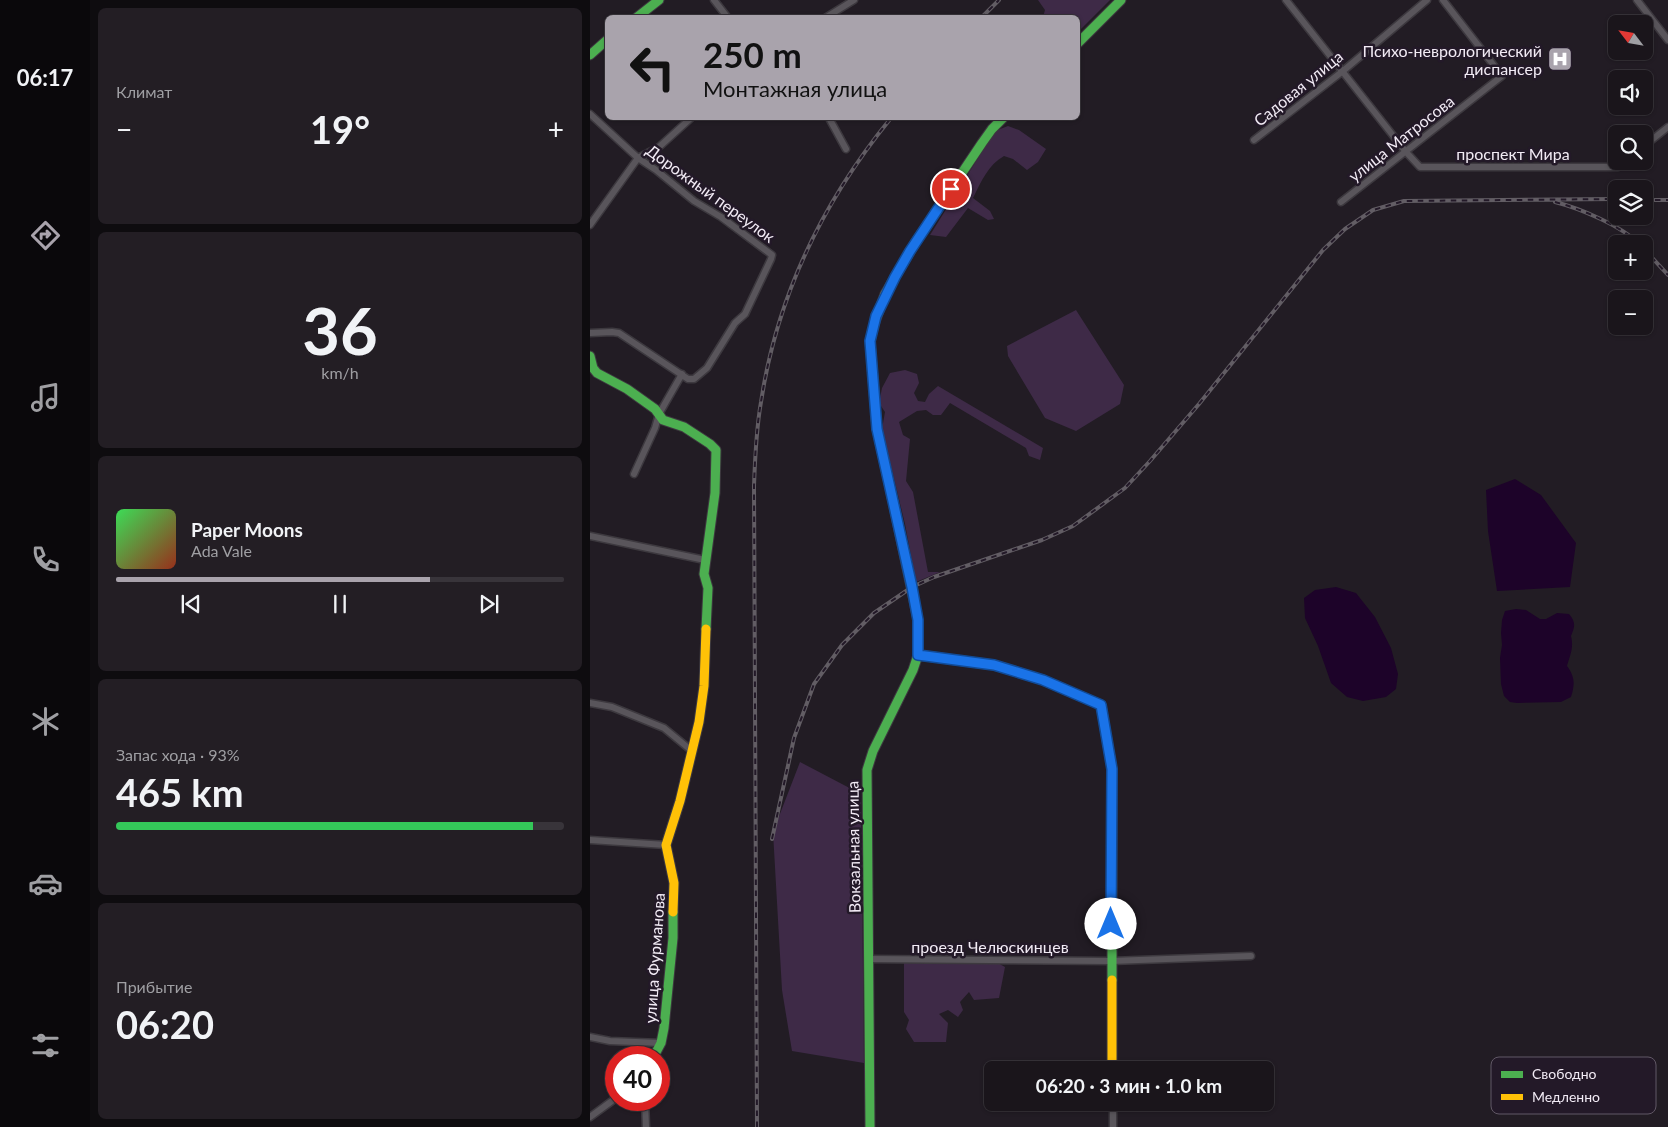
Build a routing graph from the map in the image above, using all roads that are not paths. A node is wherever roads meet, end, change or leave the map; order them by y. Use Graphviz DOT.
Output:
graph roads {
  1 [pos="659,0"];
  2 [pos="714,0"];
  3 [pos="854,0"];
  4 [pos="1121,0"];
  5 [pos="1286,0"];
  6 [pos="1427,0"];
  7 [pos="1443,0"];
  8 [pos="1637,0"];
  9 [pos="640,15"];
  10 [pos="726,15"];
  11 [pos="830,15"];
  12 [pos="1668,40"];
  13 [pos="1080,41"];
  14 [pos="605,42"];
  15 [pos="590,55"];
  16 [pos="1343,70"];
  17 [pos="590,114"];
  18 [pos="689,120"];
  19 [pos="830,120"];
  20 [pos="1001,120"];
  21 [pos="1668,127"];
  22 [pos="1653,139"];
  23 [pos="1254,140"];
  24 [pos="846,149"];
  25 [pos="1406,152"];
  26 [pos="638,158"];
  27 [pos="1608,167"];
  28 [pos="1340,202"];
  29 [pos="590,225"];
  30 [pos="590,333"];
  31 [pos="590,356"];
  32 [pos="682,374"];
  33 [pos="659,414"];
  34 [pos="634,474"];
  35 [pos="590,536"];
  36 [pos="704,560"];
  37 [pos="918,655"];
  38 [pos="590,703"];
  39 [pos="692,751"];
  40 [pos="590,840"];
  41 [pos="666,845"];
  42 [pos="1251,956"];
  43 [pos="869,959"];
  44 [pos="1111,960"];
  45 [pos="590,1037"];
  46 [pos="661,1044"];
  47 [pos="1112,1061"];
  48 [pos="605,1106"];
  49 [pos="645,1111"];
  50 [pos="1112,1111"];
  51 [pos="590,1117"];
  52 [pos="646,1127"];
  53 [pos="870,1127"];
  54 [pos="1113,1127"];
  1 -- 9 [label="street"];
  2 -- 10 [label="street"];
  3 -- 11 [label="street"];
  4 -- 13 [label="street"];
  5 -- 16 [label="street, проспект Мира"];
  6 -- 16 [label="street, Садовая улица"];
  7 -- 25 [label="street, улица Матросова"];
  8 -- 12 [label="street"];
  14 -- 15 [label="street"];
  16 -- 23 [label="street, Садовая улица"];
  16 -- 25 [label="street, проспект Мира"];
  17 -- 26 [label="street, Дорожный переулок"];
  18 -- 26 [label="street"];
  19 -- 24 [label="street"];
  20 -- 37 [label="street, Вокзальная улица"];
  21 -- 22 [label="street"];
  25 -- 27 [label="street, проспект Мира"];
  25 -- 28 [label="street, улица Матросова"];
  26 -- 29 [label="street"];
  26 -- 32 [label="street, Дорожный переулок"];
  30 -- 32 [label="street"];
  31 -- 33 [label="street"];
  32 -- 33 [label="street"];
  33 -- 34 [label="street"];
  33 -- 36 [label="street, улица Фурманова"];
  35 -- 36 [label="street"];
  36 -- 39 [label="street, улица Фурманова"];
  37 -- 43 [label="street, Вокзальная улица"];
  37 -- 44 [label="street"];
  38 -- 39 [label="street"];
  39 -- 41 [label="street, улица Фурманова"];
  40 -- 41 [label="street"];
  41 -- 46 [label="street, улица Фурманова"];
  42 -- 44 [label="street, проезд Челюскинцев"];
  43 -- 44 [label="street, проезд Челюскинцев"];
  43 -- 53 [label="street, Вокзальная улица"];
  44 -- 47 [label="street"];
  45 -- 46 [label="street"];
  48 -- 51 [label="street"];
  49 -- 52 [label="street"];
  50 -- 54 [label="street"];
}
